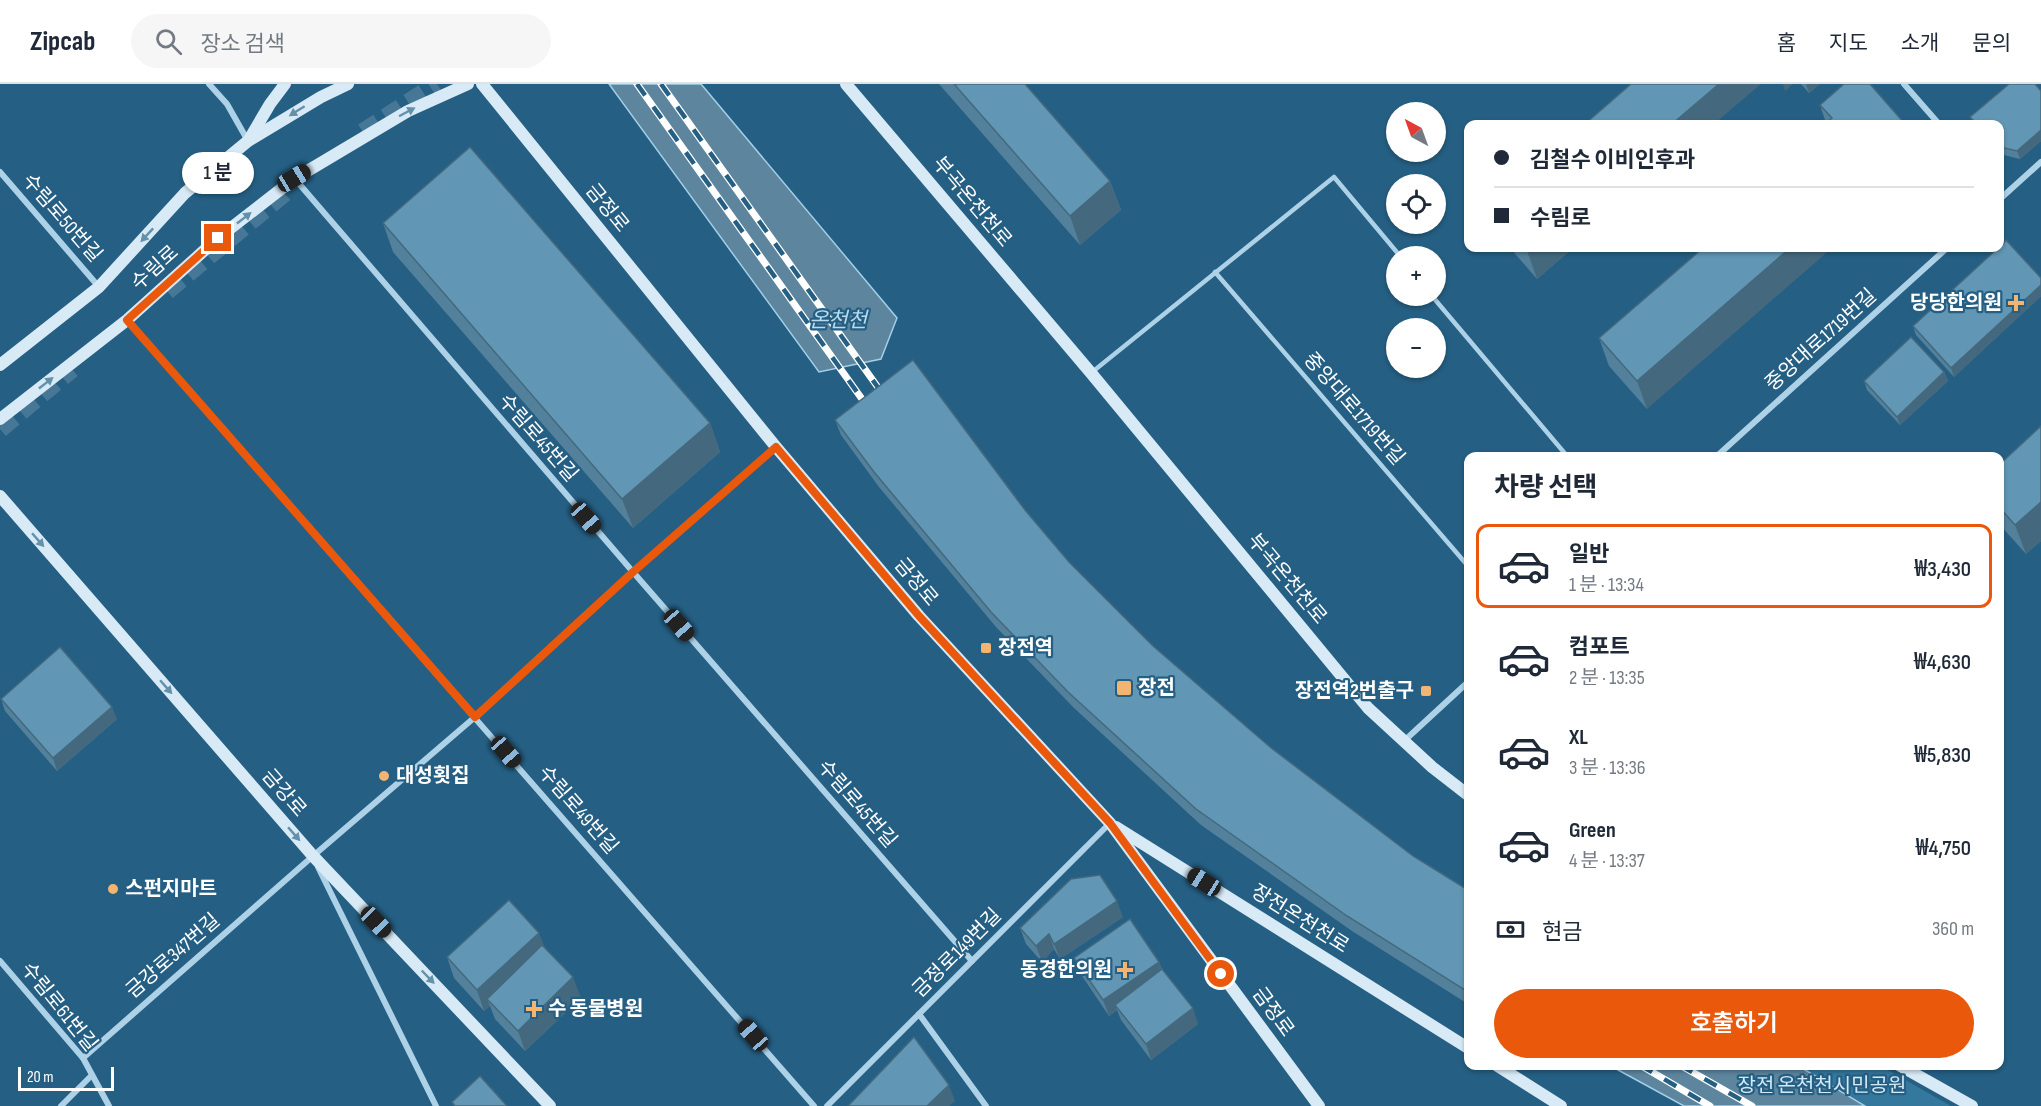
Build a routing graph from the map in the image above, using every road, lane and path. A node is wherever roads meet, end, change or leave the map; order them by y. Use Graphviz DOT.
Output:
graph roads {
  1 [pos="209,84"];
  2 [pos="285,84"];
  3 [pos="348,84"];
  4 [pos="468,84"];
  5 [pos="482,84"];
  6 [pos="846,84"];
  7 [pos="1904,84"];
  8 [pos="1936,120"];
  9 [pos="248,141"];
  10 [pos="2041,162"];
  11 [pos="0,172"];
  12 [pos="294,178"];
  13 [pos="2004,193"];
  14 [pos="1392,246"];
  15 [pos="1943,252"];
  16 [pos="1215,272"];
  17 [pos="99,286"];
  18 [pos="1440,306"];
  19 [pos="127,320"];
  20 [pos="0,365"];
  21 [pos="1091,373"];
  22 [pos="0,419"];
  23 [pos="776,447"];
  24 [pos="1564,452"];
  25 [pos="1721,452"];
  26 [pos="0,496"];
  27 [pos="1464,561"];
  28 [pos="633,572"];
  29 [pos="1464,686"];
  30 [pos="475,717"];
  31 [pos="1404,741"];
  32 [pos="1464,792"];
  33 [pos="1110,823"];
  34 [pos="313,856"];
  35 [pos="0,961"];
  36 [pos="972,961"];
  37 [pos="919,1014"];
  38 [pos="1464,1045"];
  39 [pos="83,1058"];
  40 [pos="1504,1070"];
  41 [pos="1908,1070"];
  42 [pos="92,1075"];
  43 [pos="61,1106"];
  44 [pos="109,1106"];
  45 [pos="436,1106"];
  46 [pos="550,1106"];
  47 [pos="814,1106"];
  48 [pos="828,1106"];
  49 [pos="986,1106"];
  50 [pos="1319,1106"];
  51 [pos="1561,1106"];
  52 [pos="1971,1106"];
  1 -- 9 [label="street"];
  2 -- 9 [label="main road"];
  3 -- 9 [label="main road, 수림로, one-way"];
  12 -- 4 [label="main road, 수림로, one-way"];
  5 -- 23 [label="main road, 금정로"];
  6 -- 21 [label="main road, 부곡온천천로"];
  7 -- 8 [label="street"];
  9 -- 17 [label="main road, 수림로, one-way"];
  10 -- 13 [label="street"];
  11 -- 17 [label="street, 수림로50번길"];
  19 -- 12 [label="main road, 수림로, one-way"];
  12 -- 28 [label="street, 수림로45번길"];
  14 -- 16 [label="lane"];
  15 -- 25 [label="street, 중앙대로1719번길"];
  16 -- 21 [label="lane"];
  16 -- 27 [label="lane, 중앙대로1719번길"];
  17 -- 20 [label="main road, 수림로"];
  18 -- 24 [label="lane"];
  22 -- 19 [label="main road, 수림로, one-way"];
  19 -- 30 [label="street, 수림로49번길"];
  21 -- 31 [label="main road, 부곡온천천로"];
  23 -- 28 [label="street, 금강로347번길"];
  23 -- 33 [label="main road, 금정로"];
  26 -- 34 [label="main road, 금강로, one-way"];
  28 -- 30 [label="street, 금강로347번길"];
  28 -- 36 [label="street, 수림로45번길"];
  29 -- 31 [label="street"];
  30 -- 34 [label="street, 금강로347번길"];
  30 -- 47 [label="street, 수림로49번길"];
  31 -- 32 [label="main road, 부곡온천천로"];
  33 -- 36 [label="street, 금정로149번길"];
  33 -- 38 [label="main road, 장전온천천로"];
  33 -- 50 [label="main road, 금정로"];
  34 -- 39 [label="street, 금강로347번길"];
  34 -- 45 [label="street"];
  34 -- 46 [label="main road, 금강로, one-way"];
  35 -- 39 [label="street, 수림로61번길"];
  36 -- 37 [label="street, 금정로149번길"];
  37 -- 48 [label="street, 금정로149번길"];
  37 -- 49 [label="street"];
  39 -- 42 [label="street, 수림로61번길"];
  40 -- 51 [label="main road"];
  41 -- 52 [label="main road"];
  42 -- 43 [label="street"];
  42 -- 44 [label="street, 수림로61번길"];
}
